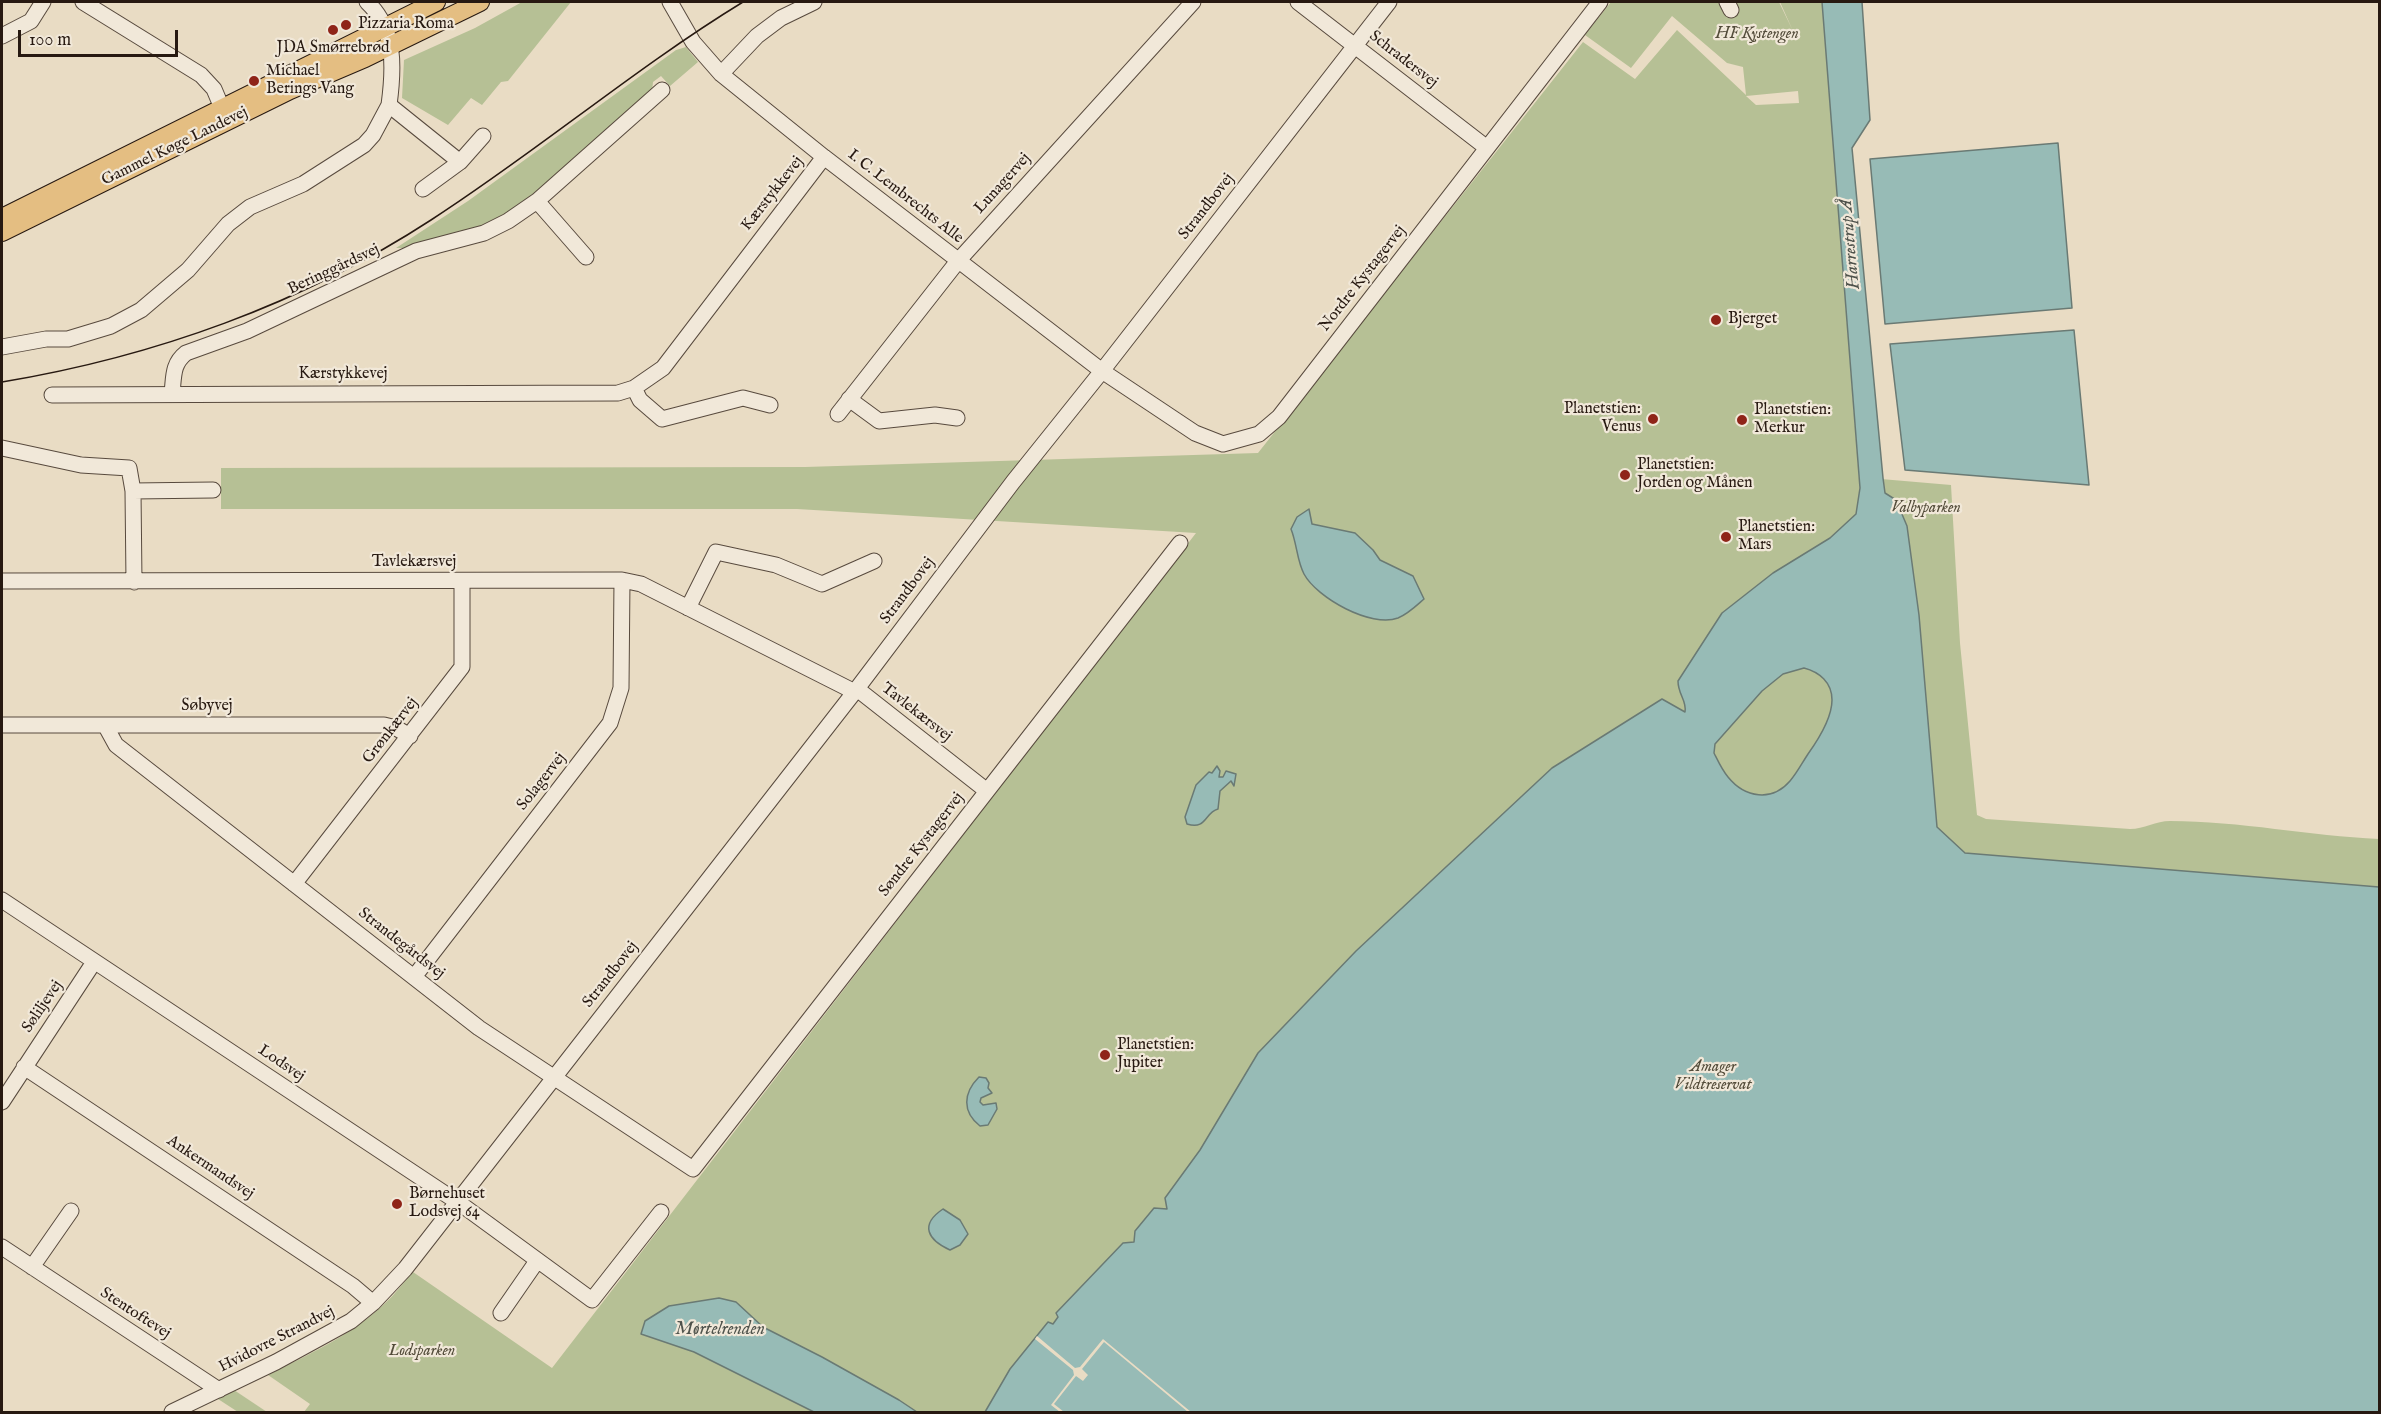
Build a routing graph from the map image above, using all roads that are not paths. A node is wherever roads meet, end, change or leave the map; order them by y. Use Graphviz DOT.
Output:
graph roads {
  1 [pos="43,2"];
  2 [pos="83,2"];
  3 [pos="367,2"];
  4 [pos="436,2"];
  5 [pos="480,2"];
  6 [pos="670,2"];
  7 [pos="814,2"];
  8 [pos="1193,2"];
  9 [pos="1298,2"];
  10 [pos="1389,2"];
  11 [pos="1600,2"];
  12 [pos="386,27"];
  13 [pos="2,36"];
  14 [pos="392,45"];
  15 [pos="1355,46"];
  16 [pos="721,74"];
  17 [pos="662,90"];
  18 [pos="389,105"];
  19 [pos="222,108"];
  20 [pos="483,136"];
  21 [pos="1487,148"];
  22 [pos="824,158"];
  23 [pos="460,162"];
  24 [pos="423,189"];
  25 [pos="537,201"];
  26 [pos="2,218"];
  27 [pos="2,232"];
  28 [pos="586,256"];
  29 [pos="958,261"];
  30 [pos="2,347"];
  31 [pos="1102,371"];
  32 [pos="634,388"];
  33 [pos="172,393"];
  34 [pos="52,395"];
  35 [pos="849,399"];
  36 [pos="770,405"];
  37 [pos="838,414"];
  38 [pos="957,418"];
  39 [pos="2,448"];
  40 [pos="213,490"];
  41 [pos="133,491"];
  42 [pos="1180,543"];
  43 [pos="874,561"];
  44 [pos="622,580"];
  45 [pos="2,581"];
  46 [pos="462,581"];
  47 [pos="134,582"];
  48 [pos="688,608"];
  49 [pos="856,690"];
  50 [pos="2,725"];
  51 [pos="105,725"];
  52 [pos="410,736"];
  53 [pos="987,791"];
  54 [pos="294,885"];
  55 [pos="2,900"];
  56 [pos="94,962"];
  57 [pos="414,977"];
  58 [pos="24,1067"];
  59 [pos="554,1078"];
  60 [pos="2,1102"];
  61 [pos="693,1169"];
  62 [pos="457,1202"];
  63 [pos="71,1211"];
  64 [pos="661,1212"];
  65 [pos="2,1247"];
  66 [pos="537,1261"];
  67 [pos="32,1267"];
  68 [pos="373,1303"];
  69 [pos="501,1313"];
  70 [pos="219,1390"];
  71 [pos="172,1413"];
  1 -- 13 [label="street"];
  2 -- 19 [label="street"];
  3 -- 12 [label="street"];
  4 -- 12 [label="main road, Gammel Køge Landevej"];
  5 -- 14 [label="main road, Gammel Køge Landevej"];
  6 -- 16 [label="street, I. C. Lembrechts Alle"];
  7 -- 16 [label="street"];
  8 -- 29 [label="street, Lunagervej"];
  9 -- 15 [label="street, Schradersvej"];
  10 -- 15 [label="street, Strandbovej"];
  11 -- 21 [label="street, Nordre Kystagervej"];
  12 -- 14 [label="street"];
  12 -- 19 [label="main road, Gammel Køge Landevej"];
  14 -- 18 [label="street"];
  14 -- 27 [label="main road, Gammel Køge Landevej"];
  15 -- 21 [label="street, Schradersvej"];
  15 -- 31 [label="street, Strandbovej"];
  16 -- 22 [label="street, I. C. Lembrechts Alle"];
  17 -- 25 [label="street, Beringgårdsvej"];
  18 -- 23 [label="street"];
  18 -- 30 [label="street"];
  19 -- 26 [label="main road, Gammel Køge Landevej"];
  20 -- 23 [label="street"];
  21 -- 31 [label="street, Nordre Kystagervej"];
  22 -- 29 [label="street, I. C. Lembrechts Alle"];
  22 -- 32 [label="street, Kærstykkevej"];
  23 -- 24 [label="street"];
  25 -- 28 [label="street"];
  25 -- 33 [label="street, Beringgårdsvej"];
  29 -- 31 [label="street, I. C. Lembrechts Alle"];
  29 -- 35 [label="street, Lunagervej"];
  31 -- 49 [label="street, Strandbovej"];
  32 -- 33 [label="street, Kærstykkevej"];
  32 -- 36 [label="street"];
  33 -- 34 [label="street, Kærstykkevej"];
  35 -- 37 [label="street, Lunagervej"];
  35 -- 38 [label="street"];
  39 -- 41 [label="street"];
  40 -- 41 [label="street"];
  41 -- 47 [label="street"];
  42 -- 53 [label="street, Søndre Kystagervej"];
  43 -- 48 [label="street"];
  44 -- 46 [label="street, Tavlekærsvej"];
  44 -- 48 [label="street, Tavlekærsvej"];
  44 -- 57 [label="street, Solagervej"];
  45 -- 47 [label="street, Tavlekærsvej"];
  46 -- 47 [label="street, Tavlekærsvej"];
  46 -- 52 [label="street, Grønkærvej"];
  48 -- 49 [label="street, Tavlekærsvej"];
  49 -- 53 [label="street, Tavlekærsvej"];
  49 -- 59 [label="street, Strandbovej"];
  50 -- 51 [label="street, Søbyvej"];
  51 -- 52 [label="street, Søbyvej"];
  51 -- 54 [label="street, Strandegårdsvej"];
  52 -- 54 [label="street, Grønkærvej"];
  53 -- 61 [label="street, Søndre Kystagervej"];
  54 -- 57 [label="street, Strandegårdsvej"];
  55 -- 56 [label="street, Lodsvej"];
  56 -- 58 [label="street, Søliljevej"];
  56 -- 62 [label="street, Lodsvej"];
  57 -- 59 [label="street, Strandegårdsvej"];
  58 -- 60 [label="street, Søliljevej"];
  58 -- 68 [label="street, Ankermandsvej"];
  59 -- 61 [label="street, Strandegårdsvej"];
  59 -- 62 [label="street, Strandbovej"];
  62 -- 66 [label="street, Lodsvej"];
  62 -- 68 [label="street, Hvidovre Strandvej"];
  63 -- 67 [label="street"];
  64 -- 66 [label="street, Lodsvej"];
  65 -- 67 [label="street, Stentoftevej"];
  66 -- 69 [label="street"];
  67 -- 70 [label="street, Stentoftevej"];
  68 -- 70 [label="street, Hvidovre Strandvej"];
  70 -- 71 [label="street, Hvidovre Strandvej"];
}
